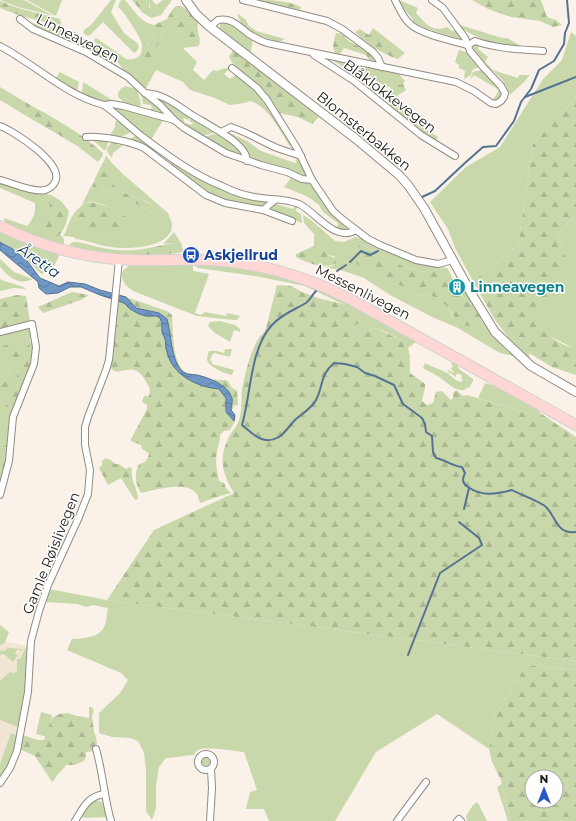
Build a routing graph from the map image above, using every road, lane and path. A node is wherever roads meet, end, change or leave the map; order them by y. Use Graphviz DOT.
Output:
graph roads {
  1 [pos="186,0"];
  2 [pos="243,0"];
  3 [pos="395,0"];
  4 [pos="432,0"];
  5 [pos="20,19"];
  6 [pos="210,27"];
  7 [pos="468,45"];
  8 [pos="0,46"];
  9 [pos="543,51"];
  10 [pos="311,53"];
  11 [pos="382,67"];
  12 [pos="232,68"];
  13 [pos="145,93"];
  14 [pos="104,105"];
  15 [pos="174,120"];
  16 [pos="0,126"];
  17 [pos="221,132"];
  18 [pos="86,137"];
  19 [pos="163,152"];
  20 [pos="301,156"];
  21 [pos="455,156"];
  22 [pos="157,158"];
  23 [pos="247,161"];
  24 [pos="0,180"];
  25 [pos="312,180"];
  26 [pos="276,200"];
  27 [pos="264,210"];
  28 [pos="292,221"];
  29 [pos="0,226"];
  30 [pos="356,230"];
  31 [pos="118,259"];
  32 [pos="453,260"];
  33 [pos="0,332"];
  34 [pos="576,392"];
  35 [pos="575,421"];
  36 [pos="0,495"];
  37 [pos="96,749"];
  38 [pos="211,769"];
  39 [pos="426,782"];
  40 [pos="0,783"];
  41 [pos="104,794"];
  42 [pos="75,821"];
  43 [pos="111,821"];
  44 [pos="210,821"];
  45 [pos="397,821"];
  46 [pos="458,821"];
  47 [pos="461,821"];
  1 -- 6 [label="street, Blomsterbakken"];
  2 -- 11 [label="street, Blåklokkevegen"];
  3 -- 7 [label="street"];
  4 -- 7 [label="street, Blåklokkevegen"];
  5 -- 13 [label="street, Linneavegen"];
  6 -- 10 [label="street, Blåklokkevegen"];
  6 -- 32 [label="street, Blomsterbakken"];
  7 -- 9 [label="street"];
  7 -- 11 [label="street, Blåklokkevegen"];
  8 -- 14 [label="street, Linneavegen"];
  10 -- 11 [label="street, Blåklokkevegen"];
  10 -- 21 [label="street, Blåklokkevegen"];
  12 -- 20 [label="street"];
  13 -- 15 [label="street, Linneavegen"];
  13 -- 17 [label="street, Linneavegen"];
  14 -- 15 [label="street, Linneavegen"];
  14 -- 19 [label="street, Linneavegen"];
  15 -- 23 [label="street, Linneavegen"];
  16 -- 24 [label="street"];
  17 -- 20 [label="street"];
  17 -- 23 [label="street, Linneavegen"];
  18 -- 22 [label="street"];
  19 -- 22 [label="street"];
  19 -- 26 [label="street, Linneavegen"];
  20 -- 25 [label="street"];
  22 -- 27 [label="street"];
  23 -- 25 [label="street, Linneavegen"];
  25 -- 30 [label="street"];
  26 -- 27 [label="street"];
  26 -- 30 [label="street, Linneavegen"];
  27 -- 28 [label="street"];
  29 -- 31 [label="main road, Messenlivegen"];
  30 -- 32 [label="street"];
  31 -- 35 [label="main road, Messenlivegen"];
  31 -- 40 [label="street, Gamle Røislivegen"];
  32 -- 34 [label="street, Blomsterbakken"];
  33 -- 36 [label="street"];
  37 -- 41 [label="street"];
  38 -- 44 [label="street"];
  39 -- 45 [label="street"];
  41 -- 42 [label="street"];
  41 -- 43 [label="street"];
  46 -- 47 [label="street"];
}
